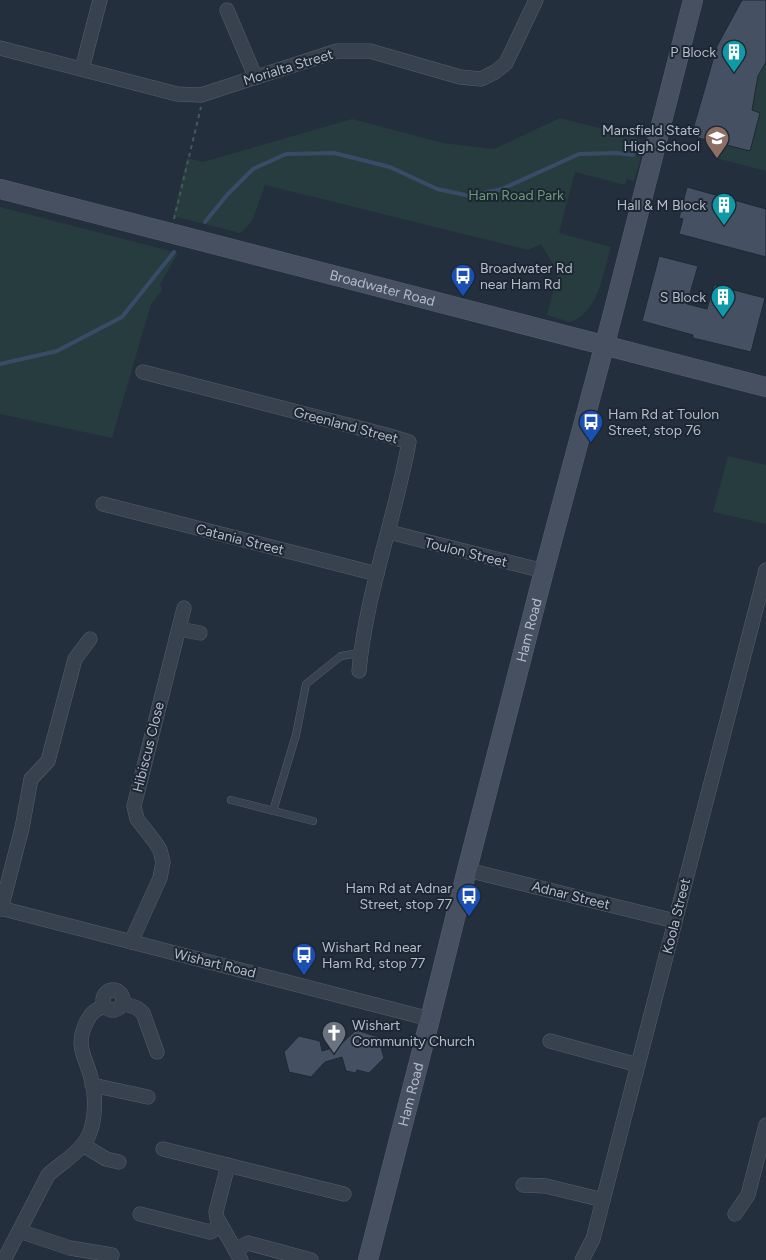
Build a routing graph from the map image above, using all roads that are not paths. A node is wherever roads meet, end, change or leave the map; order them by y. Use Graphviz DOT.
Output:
graph roads {
  1 [pos="100,0"];
  2 [pos="536,0"];
  3 [pos="693,0"];
  4 [pos="227,10"];
  5 [pos="0,48"];
  6 [pos="82,69"];
  7 [pos="255,76"];
  8 [pos="0,189"];
  9 [pos="605,345"];
  10 [pos="143,372"];
  11 [pos="766,387"];
  12 [pos="103,504"];
  13 [pos="389,532"];
  14 [pos="766,570"];
  15 [pos="544,571"];
  16 [pos="376,574"];
  17 [pos="184,608"];
  18 [pos="179,629"];
  19 [pos="200,634"];
  20 [pos="90,639"];
  21 [pos="360,654"];
  22 [pos="359,671"];
  23 [pos="231,800"];
  24 [pos="273,811"];
  25 [pos="313,821"];
  26 [pos="467,870"];
  27 [pos="1,908"];
  28 [pos="675,921"];
  29 [pos="131,942"];
  30 [pos="430,1020"];
  31 [pos="550,1041"];
  32 [pos="156,1052"];
  33 [pos="638,1065"];
  34 [pos="92,1085"];
  35 [pos="148,1097"];
  36 [pos="766,1125"];
  37 [pos="83,1145"];
  38 [pos="163,1149"];
  39 [pos="119,1162"];
  40 [pos="228,1165"];
  41 [pos="523,1185"];
  42 [pos="344,1194"];
  43 [pos="603,1200"];
  44 [pos="140,1214"];
  45 [pos="735,1214"];
  46 [pos="220,1226"];
  47 [pos="19,1231"];
  48 [pos="112,1254"];
  49 [pos="238,1255"];
  50 [pos="4,1260"];
  51 [pos="311,1260"];
  52 [pos="368,1260"];
  53 [pos="582,1260"];
  1 -- 6 [label="street"];
  2 -- 7 [label="street, Morialta Street"];
  3 -- 9 [label="street, Ham Road"];
  4 -- 7 [label="street"];
  5 -- 6 [label="street, Morialta Street"];
  6 -- 7 [label="street, Morialta Street"];
  8 -- 9 [label="street, Broadwater Road"];
  9 -- 11 [label="street, Broadwater Road"];
  9 -- 15 [label="street, Ham Road"];
  10 -- 13 [label="street, Greenland Street"];
  12 -- 16 [label="street, Catania Street"];
  13 -- 15 [label="street, Toulon Street"];
  13 -- 16 [label="street, Greenland Street"];
  14 -- 28 [label="street, Koola Street"];
  15 -- 26 [label="street, Ham Road"];
  16 -- 21 [label="street, Greenland Street"];
  17 -- 18 [label="street, Hibiscus Close"];
  18 -- 19 [label="street"];
  18 -- 29 [label="street, Hibiscus Close"];
  20 -- 27 [label="street"];
  21 -- 22 [label="street, Greenland Street"];
  21 -- 24 [label="lane"];
  23 -- 24 [label="lane"];
  24 -- 25 [label="lane"];
  26 -- 28 [label="street, Adnar Street"];
  26 -- 30 [label="street, Ham Road"];
  27 -- 29 [label="street, Wishart Road"];
  28 -- 33 [label="street, Koola Street"];
  29 -- 30 [label="street, Wishart Road"];
  30 -- 52 [label="street, Ham Road"];
  31 -- 33 [label="street"];
  32 -- 34 [label="street"];
  33 -- 43 [label="street, Koola Street"];
  34 -- 35 [label="street"];
  34 -- 37 [label="street"];
  36 -- 45 [label="street"];
  37 -- 39 [label="street"];
  37 -- 47 [label="street"];
  38 -- 40 [label="street"];
  40 -- 42 [label="street"];
  40 -- 46 [label="street"];
  41 -- 43 [label="street"];
  43 -- 53 [label="street, Koola Street"];
  44 -- 46 [label="street"];
  46 -- 49 [label="street"];
  47 -- 48 [label="street"];
  47 -- 50 [label="street"];
  49 -- 51 [label="street"];
}
